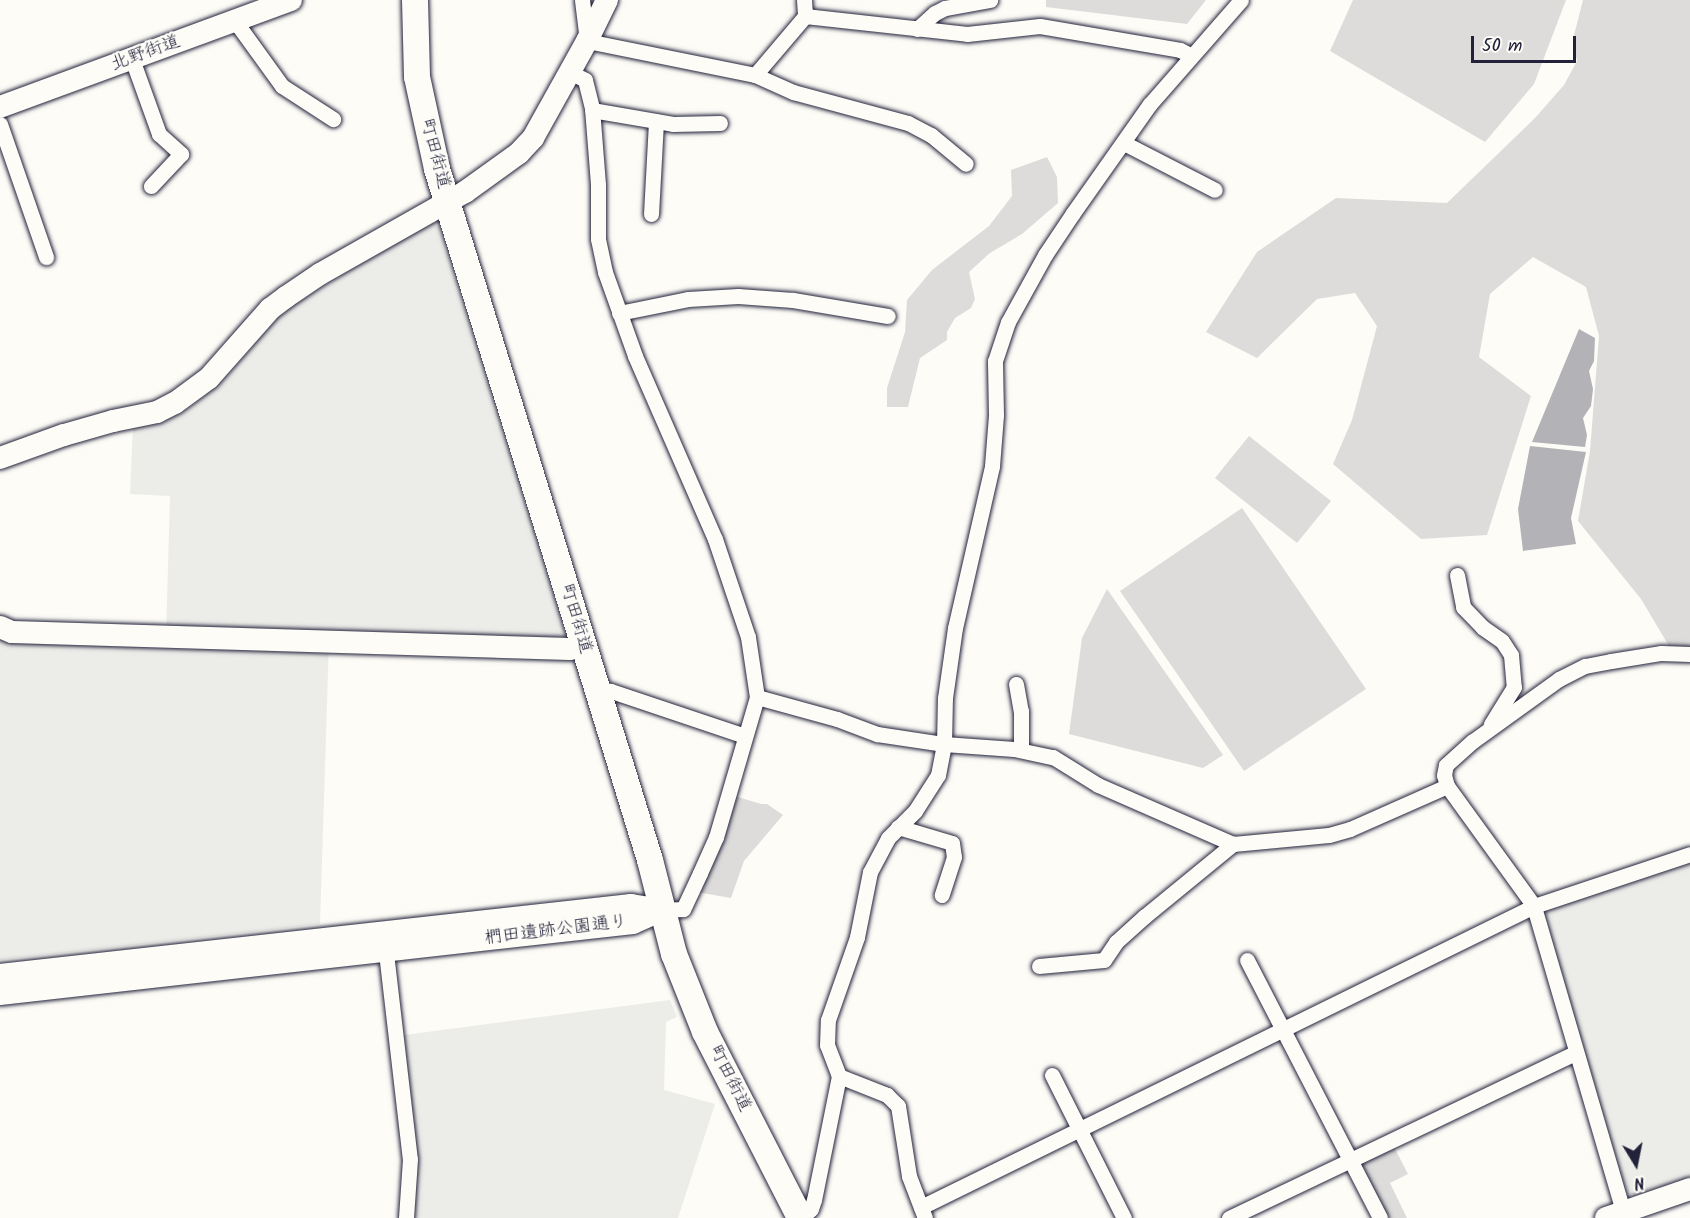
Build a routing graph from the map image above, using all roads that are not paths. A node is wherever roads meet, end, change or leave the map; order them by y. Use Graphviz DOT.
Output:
graph roads {
  1 [pos="291,0"];
  2 [pos="415,0"];
  3 [pos="582,0"];
  4 [pos="606,0"];
  5 [pos="804,0"];
  6 [pos="990,0"];
  7 [pos="1240,0"];
  8 [pos="805,16"];
  9 [pos="235,21"];
  10 [pos="916,29"];
  11 [pos="587,42"];
  12 [pos="1190,55"];
  13 [pos="132,59"];
  14 [pos="570,72"];
  15 [pos="755,75"];
  16 [pos="0,107"];
  17 [pos="592,110"];
  18 [pos="333,119"];
  19 [pos="656,121"];
  20 [pos="720,123"];
  21 [pos="0,124"];
  22 [pos="1124,143"];
  23 [pos="966,164"];
  24 [pos="151,186"];
  25 [pos="1215,190"];
  26 [pos="447,202"];
  27 [pos="651,214"];
  28 [pos="46,257"];
  29 [pos="619,313"];
  30 [pos="888,316"];
  31 [pos="0,458"];
  32 [pos="1457,575"];
  33 [pos="0,627"];
  34 [pos="584,646"];
  35 [pos="1690,654"];
  36 [pos="1016,684"];
  37 [pos="597,690"];
  38 [pos="757,697"];
  39 [pos="1487,731"];
  40 [pos="745,736"];
  41 [pos="944,744"];
  42 [pos="1021,750"];
  43 [pos="1447,786"];
  44 [pos="898,827"];
  45 [pos="1233,844"];
  46 [pos="1690,854"];
  47 [pos="942,895"];
  48 [pos="1534,906"];
  49 [pos="662,910"];
  50 [pos="385,942"];
  51 [pos="1247,960"];
  52 [pos="1039,966"];
  53 [pos="0,975"];
  54 [pos="0,994"];
  55 [pos="1282,1029"];
  56 [pos="1575,1053"];
  57 [pos="1052,1075"];
  58 [pos="839,1076"];
  59 [pos="1079,1129"];
  60 [pos="1350,1160"];
  61 [pos="1690,1189"];
  62 [pos="923,1213"];
  63 [pos="1617,1215"];
  64 [pos="406,1218"];
  65 [pos="801,1218"];
  66 [pos="1124,1218"];
  67 [pos="1228,1218"];
  68 [pos="1380,1218"];
  1 -- 9 [label="street, 北野街道"];
  2 -- 26 [label="main road, 町田街道"];
  3 -- 11 [label="street"];
  4 -- 11 [label="street"];
  5 -- 8 [label="street"];
  6 -- 10 [label="street"];
  7 -- 12 [label="street"];
  8 -- 10 [label="street"];
  8 -- 15 [label="street"];
  9 -- 13 [label="street, 北野街道"];
  9 -- 18 [label="street"];
  10 -- 12 [label="street"];
  11 -- 14 [label="street"];
  11 -- 15 [label="street"];
  12 -- 22 [label="street"];
  13 -- 16 [label="street, 北野街道"];
  13 -- 24 [label="street"];
  14 -- 17 [label="street"];
  14 -- 26 [label="street"];
  15 -- 23 [label="street"];
  17 -- 19 [label="street"];
  17 -- 29 [label="street"];
  19 -- 20 [label="street"];
  19 -- 27 [label="street"];
  21 -- 28 [label="street"];
  22 -- 25 [label="street"];
  22 -- 41 [label="street"];
  26 -- 31 [label="street"];
  26 -- 34 [label="main road, 町田街道"];
  29 -- 30 [label="street"];
  29 -- 38 [label="street"];
  32 -- 39 [label="street"];
  33 -- 34 [label="street"];
  34 -- 37 [label="main road, 町田街道"];
  35 -- 39 [label="street"];
  36 -- 42 [label="street"];
  37 -- 40 [label="street"];
  37 -- 49 [label="main road, 町田街道"];
  38 -- 40 [label="street"];
  38 -- 41 [label="street"];
  39 -- 43 [label="street"];
  40 -- 49 [label="street"];
  41 -- 42 [label="street"];
  41 -- 44 [label="street"];
  42 -- 45 [label="street"];
  43 -- 45 [label="street"];
  43 -- 48 [label="street"];
  44 -- 47 [label="street"];
  44 -- 58 [label="street"];
  45 -- 52 [label="street"];
  46 -- 48 [label="street"];
  48 -- 55 [label="street"];
  48 -- 56 [label="street"];
  49 -- 50 [label="street, 椚田遺跡公園通り"];
  49 -- 65 [label="main road, 町田街道"];
  50 -- 53 [label="street, 椚田遺跡公園通り"];
  50 -- 54 [label="street, 椚田遺跡公園通り"];
  50 -- 64 [label="street"];
  51 -- 55 [label="street"];
  55 -- 59 [label="street"];
  55 -- 60 [label="street"];
  56 -- 60 [label="street"];
  56 -- 63 [label="street"];
  57 -- 59 [label="street"];
  58 -- 62 [label="street"];
  58 -- 65 [label="street"];
  59 -- 62 [label="street"];
  59 -- 66 [label="street"];
  60 -- 67 [label="street"];
  60 -- 68 [label="street"];
  61 -- 63 [label="street"];
}
